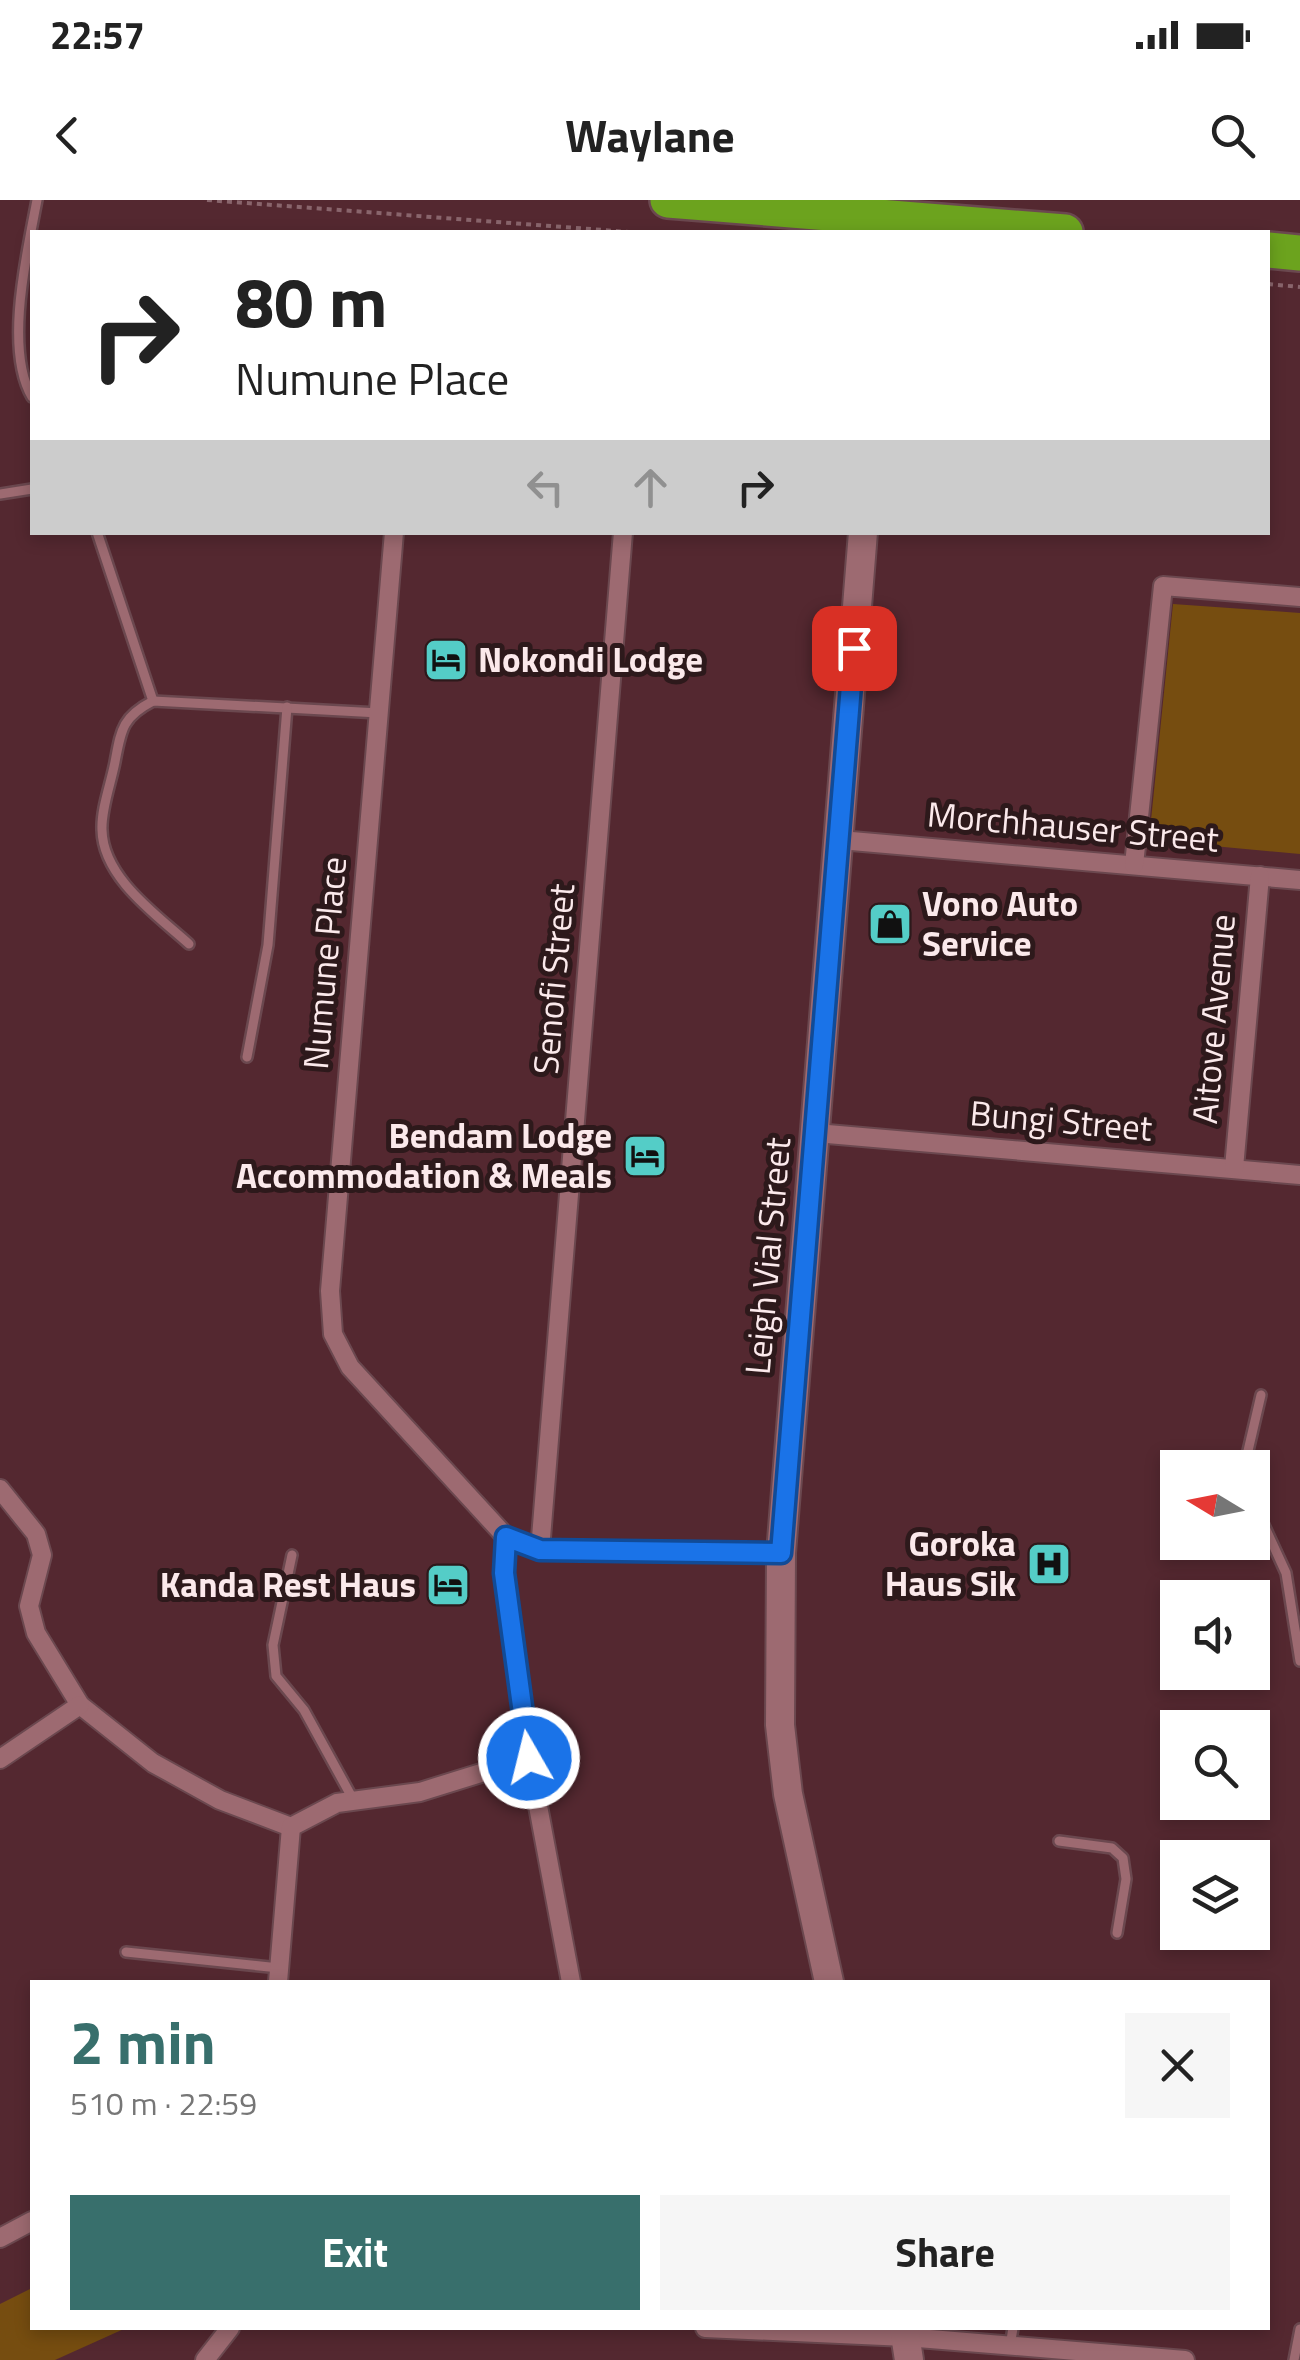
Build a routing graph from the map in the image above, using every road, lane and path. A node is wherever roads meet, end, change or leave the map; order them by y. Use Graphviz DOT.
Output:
graph roads {
  1 [pos="36,200"];
  2 [pos="206,200"];
  3 [pos="668,200"];
  4 [pos="887,225"];
  5 [pos="31,230"];
  6 [pos="603,230"];
  7 [pos="1015,230"];
  8 [pos="30,237"];
  9 [pos="1270,250"];
  10 [pos="1300,253"];
  11 [pos="1270,284"];
  12 [pos="1300,287"];
  13 [pos="30,388"];
  14 [pos="30,489"];
  15 [pos="0,494"];
  16 [pos="98,535"];
  17 [pos="394,535"];
  18 [pos="623,535"];
  19 [pos="863,535"];
  20 [pos="1300,597"];
  21 [pos="153,701"];
  22 [pos="288,707"];
  23 [pos="379,713"];
  24 [pos="840,840"];
  25 [pos="1134,865"];
  26 [pos="1260,876"];
  27 [pos="1300,880"];
  28 [pos="189,944"];
  29 [pos="247,1057"];
  30 [pos="816,1133"];
  31 [pos="1234,1168"];
  32 [pos="1300,1175"];
  33 [pos="1261,1395"];
  34 [pos="1248,1450"];
  35 [pos="0,1489"];
  36 [pos="506,1537"];
  37 [pos="1270,1538"];
  38 [pos="540,1550"];
  39 [pos="781,1553"];
  40 [pos="292,1555"];
  41 [pos="1300,1661"];
  42 [pos="80,1705"];
  43 [pos="529,1758"];
  44 [pos="0,1759"];
  45 [pos="354,1800"];
  46 [pos="290,1827"];
  47 [pos="1059,1841"];
  48 [pos="1118,1933"];
  49 [pos="126,1952"];
  50 [pos="279,1975"];
  51 [pos="571,1980"];
  52 [pos="829,1980"];
  53 [pos="30,2222"];
  54 [pos="0,2238"];
  55 [pos="1300,2329"];
  56 [pos="229,2330"];
  57 [pos="734,2330"];
  58 [pos="1012,2337"];
  59 [pos="906,2342"];
  60 [pos="212,2356"];
  61 [pos="1184,2360"];
  62 [pos="1294,2360"];
  1 -- 5 [label="lane"];
  2 -- 6 [label="path"];
  3 -- 4 [label="highway"];
  4 -- 7 [label="highway"];
  8 -- 13 [label="lane"];
  9 -- 10 [label="highway"];
  11 -- 12 [label="path"];
  14 -- 15 [label="lane"];
  16 -- 21 [label="lane"];
  17 -- 23 [label="street, Numune Place"];
  18 -- 38 [label="street, Senofi Street"];
  19 -- 24 [label="street, Leigh Vial Street"];
  20 -- 25 [label="street"];
  21 -- 22 [label="lane"];
  21 -- 28 [label="lane"];
  22 -- 23 [label="lane"];
  22 -- 29 [label="lane"];
  23 -- 36 [label="street, Numune Place"];
  24 -- 25 [label="street, Morchhauser Street"];
  24 -- 30 [label="street, Leigh Vial Street"];
  25 -- 26 [label="street, Morchhauser Street"];
  26 -- 27 [label="street, Morchhauser Street"];
  26 -- 31 [label="street, Aitove Avenue"];
  30 -- 31 [label="street, Bungi Street"];
  30 -- 39 [label="street, Leigh Vial Street"];
  31 -- 32 [label="street, Bungi Street"];
  33 -- 34 [label="lane"];
  35 -- 42 [label="street"];
  36 -- 38 [label="street, Numune Place"];
  36 -- 43 [label="street"];
  37 -- 41 [label="lane"];
  38 -- 39 [label="street, Numune Place"];
  39 -- 52 [label="street, Leigh Vial Street"];
  40 -- 45 [label="lane"];
  42 -- 44 [label="street"];
  42 -- 46 [label="street"];
  43 -- 45 [label="street"];
  43 -- 51 [label="street"];
  45 -- 46 [label="street"];
  46 -- 50 [label="street"];
  47 -- 48 [label="lane"];
  49 -- 50 [label="lane"];
  53 -- 54 [label="street"];
  55 -- 62 [label="lane"];
  56 -- 60 [label="street"];
  57 -- 59 [label="street"];
  58 -- 59 [label="street"];
  58 -- 61 [label="street"];
}
